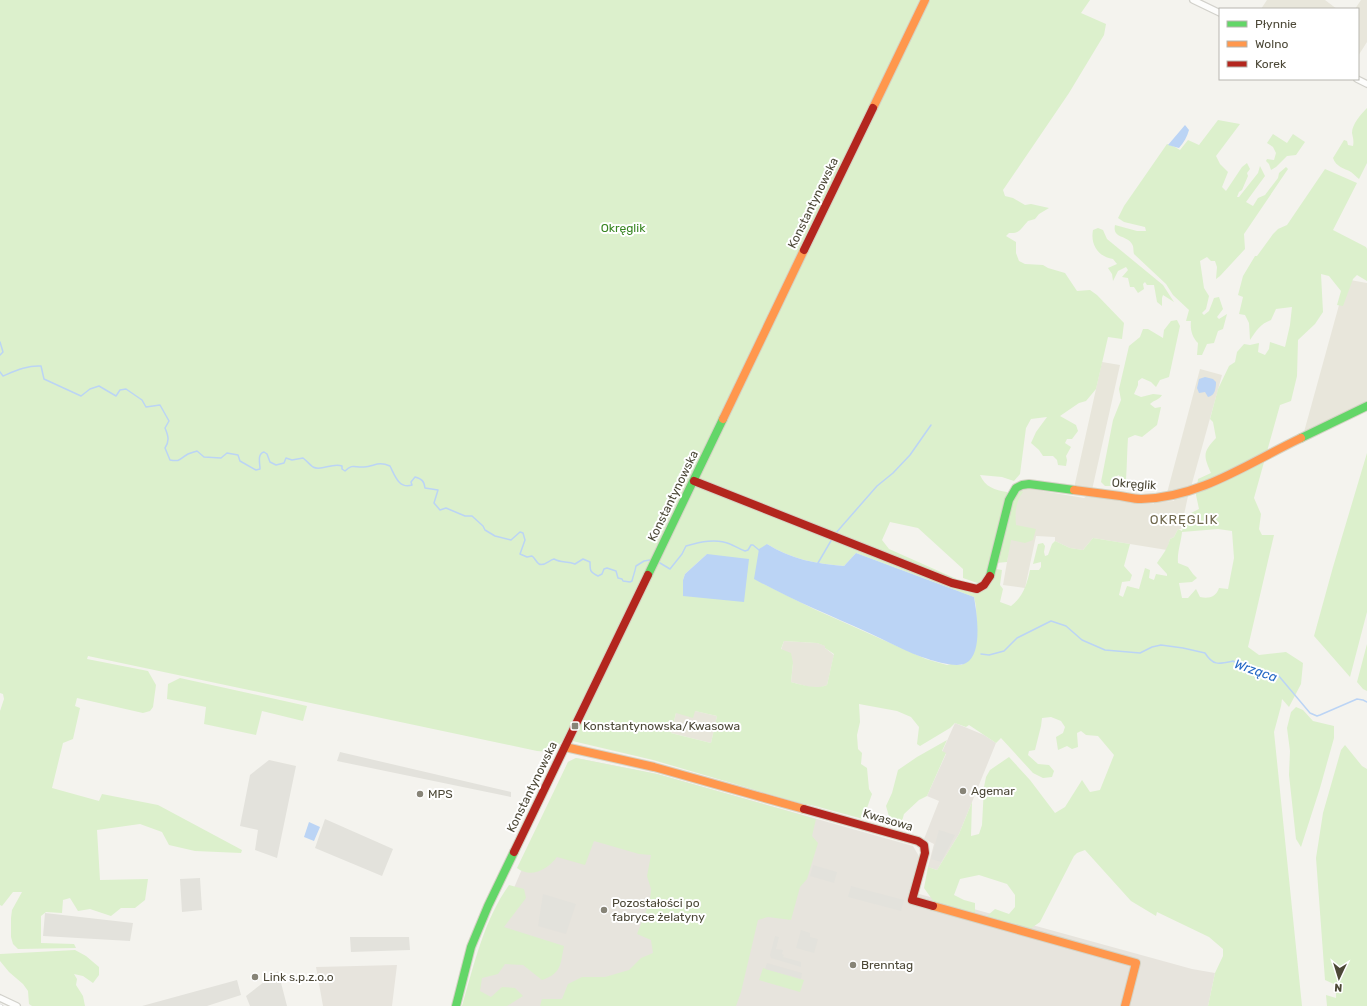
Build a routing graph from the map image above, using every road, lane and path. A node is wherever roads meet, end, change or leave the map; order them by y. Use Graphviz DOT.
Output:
graph roads {
  1 [pos="925,0"];
  2 [pos="1193,0"];
  3 [pos="1219,13"];
  4 [pos="1367,406"];
  5 [pos="694,481"];
  6 [pos="565,747"];
  7 [pos="0,998"];
  8 [pos="17,1006"];
  9 [pos="456,1006"];
  10 [pos="1125,1006"];
  1 -- 5 [label="street, Konstantynowska"];
  2 -- 3 [label="street"];
  4 -- 5 [label="street, Okręglik"];
  5 -- 6 [label="street, Konstantynowska"];
  6 -- 9 [label="street, Konstantynowska"];
  6 -- 10 [label="street, Kwasowa"];
  7 -- 8 [label="street"];
}
